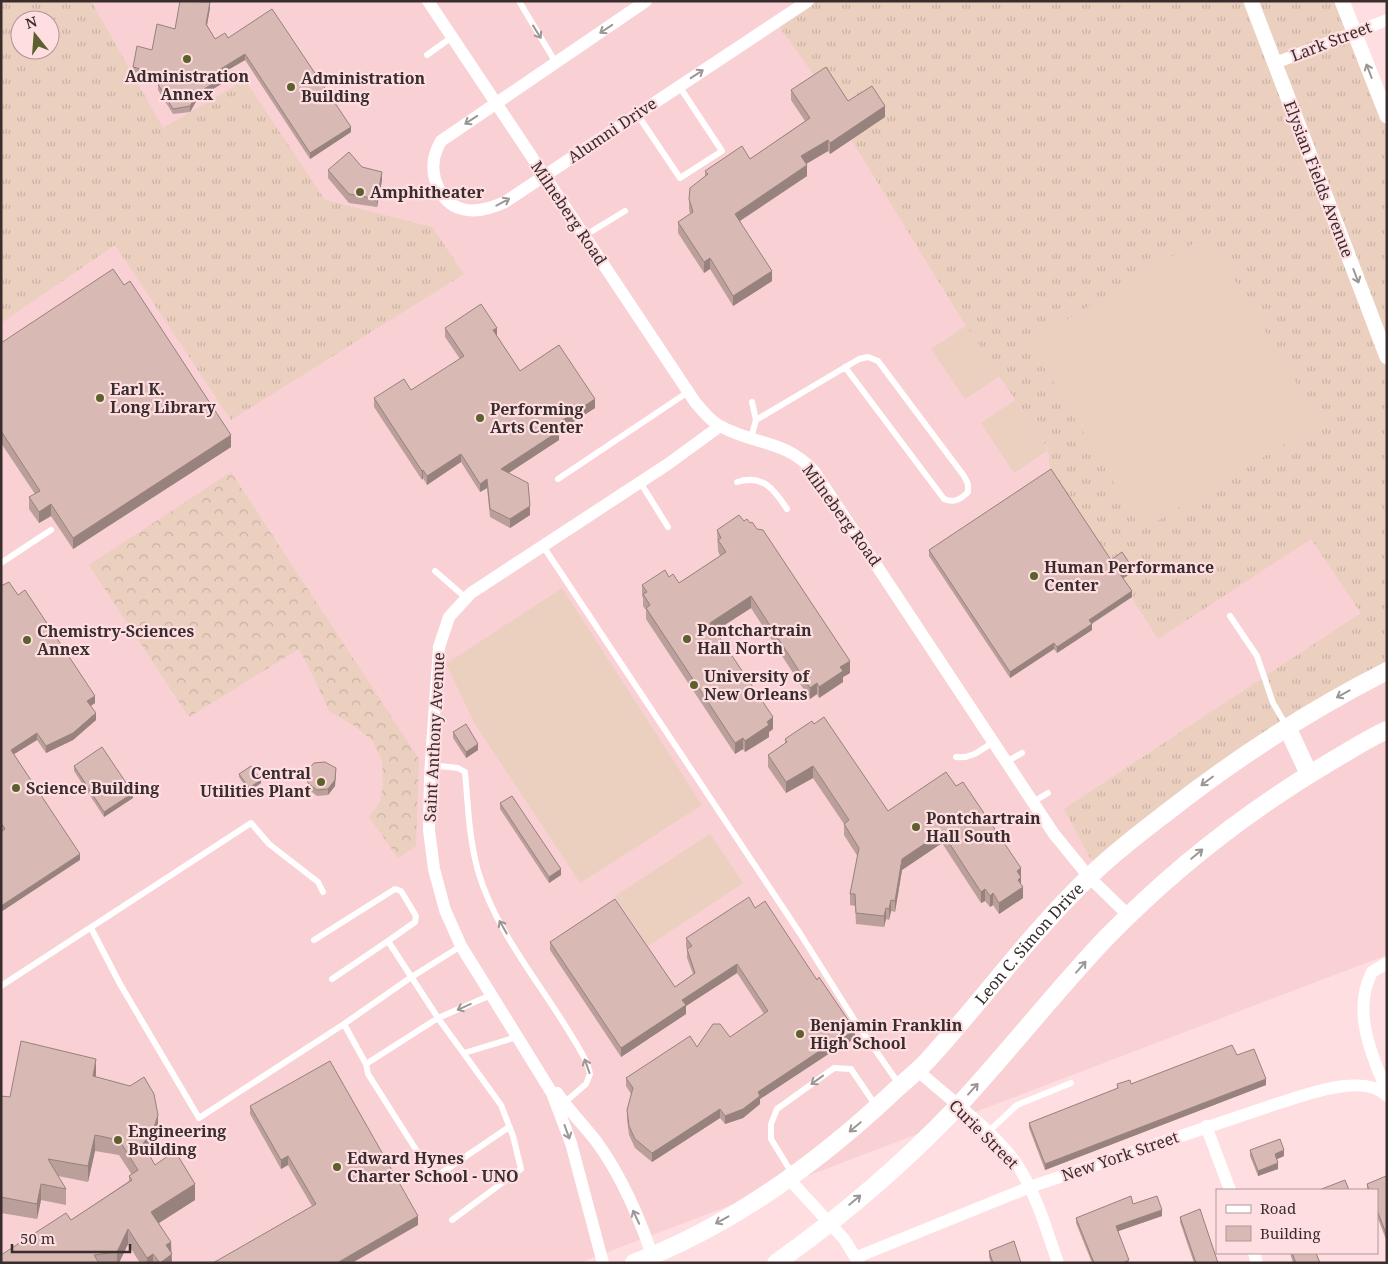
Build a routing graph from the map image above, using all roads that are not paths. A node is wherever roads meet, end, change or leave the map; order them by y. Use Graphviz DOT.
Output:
graph roads {
  1 [pos="428,1"];
  2 [pos="520,1"];
  3 [pos="646,1"];
  4 [pos="808,1"];
  5 [pos="1252,1"];
  6 [pos="1342,1"];
  7 [pos="1387,20"];
  8 [pos="1354,32"];
  9 [pos="452,37"];
  10 [pos="427,55"];
  11 [pos="556,63"];
  12 [pos="1275,63"];
  13 [pos="679,85"];
  14 [pos="496,104"];
  15 [pos="637,114"];
  16 [pos="1387,116"];
  17 [pos="544,176"];
  18 [pos="625,211"];
  19 [pos="584,236"];
  20 [pos="1387,357"];
  21 [pos="845,367"];
  22 [pos="688,392"];
  23 [pos="752,402"];
  24 [pos="756,420"];
  25 [pos="720,426"];
  26 [pos="751,438"];
  27 [pos="558,479"];
  28 [pos="640,482"];
  29 [pos="737,482"];
  30 [pos="787,509"];
  31 [pos="668,527"];
  32 [pos="51,530"];
  33 [pos="542,545"];
  34 [pos="1,563"];
  35 [pos="435,571"];
  36 [pos="466,598"];
  37 [pos="1230,616"];
  38 [pos="1387,672"];
  39 [pos="1287,726"];
  40 [pos="1387,730"];
  41 [pos="993,742"];
  42 [pos="1022,753"];
  43 [pos="956,756"];
  44 [pos="1006,762"];
  45 [pos="430,765"];
  46 [pos="1309,774"];
  47 [pos="1048,793"];
  48 [pos="1033,802"];
  49 [pos="1089,877"];
  50 [pos="323,892"];
  51 [pos="1129,916"];
  52 [pos="91,928"];
  53 [pos="314,940"];
  54 [pos="388,941"];
  55 [pos="461,946"];
  56 [pos="1387,963"];
  57 [pos="410,978"];
  58 [pos="332,979"];
  59 [pos="1,986"];
  60 [pos="491,995"];
  61 [pos="438,1018"];
  62 [pos="344,1024"];
  63 [pos="518,1036"];
  64 [pos="464,1054"];
  65 [pos="366,1064"];
  66 [pos="917,1070"];
  67 [pos="540,1072"];
  68 [pos="1071,1083"];
  69 [pos="900,1086"];
  70 [pos="1387,1091"];
  71 [pos="1387,1096"];
  72 [pos="564,1103"];
  73 [pos="958,1106"];
  74 [pos="877,1107"];
  75 [pos="509,1126"];
  76 [pos="1206,1126"];
  77 [pos="987,1132"];
  78 [pos="792,1177"];
  79 [pos="1030,1187"];
  80 [pos="1230,1189"];
  81 [pos="452,1220"];
  82 [pos="829,1223"];
  83 [pos="653,1259"];
  84 [pos="858,1260"];
  85 [pos="604,1263"];
  86 [pos="634,1263"];
  87 [pos="776,1263"];
  88 [pos="1058,1263"];
  1 -- 9 [label="street, Milneberg Road"];
  2 -- 11 [label="lane, one-way"];
  3 -- 11 [label="street, Alumni Drive, one-way"];
  13 -- 4 [label="street, Alumni Drive, one-way"];
  5 -- 12 [label="street, Elysian Fields Avenue"];
  6 -- 8 [label="street"];
  7 -- 8 [label="street, Lark Street"];
  8 -- 12 [label="street, Lark Street"];
  16 -- 8 [label="street, one-way"];
  9 -- 10 [label="lane"];
  9 -- 14 [label="street, Milneberg Road"];
  11 -- 14 [label="street, Alumni Drive"];
  12 -- 20 [label="street, Elysian Fields Avenue, one-way"];
  13 -- 15 [label="street, Alumni Drive"];
  13 -- 15 [label="lane"];
  14 -- 17 [label="street, Milneberg Road"];
  14 -- 17 [label="street, Alumni Drive, one-way"];
  15 -- 17 [label="street, Alumni Drive"];
  17 -- 19 [label="street, Milneberg Road"];
  18 -- 19 [label="lane"];
  19 -- 22 [label="street, Milneberg Road"];
  21 -- 21 [label="lane"];
  21 -- 24 [label="lane"];
  22 -- 25 [label="street, Milneberg Road"];
  22 -- 27 [label="lane"];
  23 -- 24 [label="lane"];
  24 -- 26 [label="lane"];
  25 -- 26 [label="street, Milneberg Road"];
  25 -- 28 [label="street, Saint Anthony Avenue"];
  26 -- 41 [label="street, Milneberg Road"];
  28 -- 31 [label="lane"];
  28 -- 33 [label="street, Saint Anthony Avenue"];
  29 -- 30 [label="lane"];
  32 -- 34 [label="lane"];
  33 -- 36 [label="street, Saint Anthony Avenue"];
  33 -- 69 [label="lane"];
  35 -- 36 [label="lane"];
  36 -- 45 [label="street, Saint Anthony Avenue"];
  37 -- 39 [label="lane"];
  38 -- 39 [label="main road, Leon C. Simon Drive, one-way"];
  39 -- 46 [label="main road"];
  39 -- 49 [label="main road, Leon C. Simon Drive, one-way"];
  40 -- 46 [label="main road"];
  41 -- 43 [label="lane"];
  41 -- 44 [label="street, Milneberg Road"];
  42 -- 44 [label="lane"];
  44 -- 48 [label="street, Milneberg Road"];
  45 -- 55 [label="street, Saint Anthony Avenue"];
  72 -- 45 [label="lane, one-way"];
  51 -- 46 [label="main road, one-way"];
  47 -- 48 [label="lane"];
  48 -- 49 [label="street, Milneberg Road"];
  49 -- 51 [label="street, Milneberg Road"];
  49 -- 66 [label="main road, Leon C. Simon Drive"];
  50 -- 52 [label="lane"];
  73 -- 51 [label="main road, one-way"];
  52 -- 59 [label="lane"];
  52 -- 62 [label="lane"];
  53 -- 54 [label="lane"];
  54 -- 57 [label="lane"];
  54 -- 58 [label="lane"];
  55 -- 57 [label="lane"];
  55 -- 60 [label="street, Saint Anthony Avenue"];
  56 -- 70 [label="street"];
  57 -- 61 [label="lane"];
  57 -- 62 [label="lane"];
  60 -- 61 [label="lane, one-way"];
  60 -- 63 [label="street, Saint Anthony Avenue"];
  61 -- 64 [label="lane"];
  61 -- 65 [label="lane"];
  62 -- 65 [label="lane"];
  63 -- 64 [label="lane"];
  63 -- 67 [label="street, Saint Anthony Avenue"];
  64 -- 75 [label="lane"];
  65 -- 75 [label="lane"];
  66 -- 69 [label="main road, Leon C. Simon Drive"];
  66 -- 73 [label="street, Curie Street"];
  67 -- 72 [label="street, Saint Anthony Avenue"];
  67 -- 85 [label="street, Saint Anthony Avenue, one-way"];
  68 -- 77 [label="lane"];
  69 -- 74 [label="main road, Leon C. Simon Drive"];
  71 -- 76 [label="street, New York Street"];
  83 -- 72 [label="street, Saint Anthony Avenue, one-way"];
  73 -- 77 [label="street, Curie Street"];
  82 -- 73 [label="main road, one-way"];
  74 -- 78 [label="main road, Leon C. Simon Drive, one-way"];
  74 -- 78 [label="lane, one-way"];
  75 -- 81 [label="lane"];
  76 -- 79 [label="street, New York Street"];
  76 -- 80 [label="street"];
  77 -- 79 [label="street, Curie Street"];
  78 -- 82 [label="street"];
  78 -- 83 [label="main road, Leon C. Simon Drive, one-way"];
  79 -- 84 [label="street, New York Street"];
  79 -- 88 [label="street, Curie Street"];
  82 -- 84 [label="street"];
  82 -- 87 [label="main road"];
  83 -- 86 [label="main road, Leon C. Simon Drive"];
}
